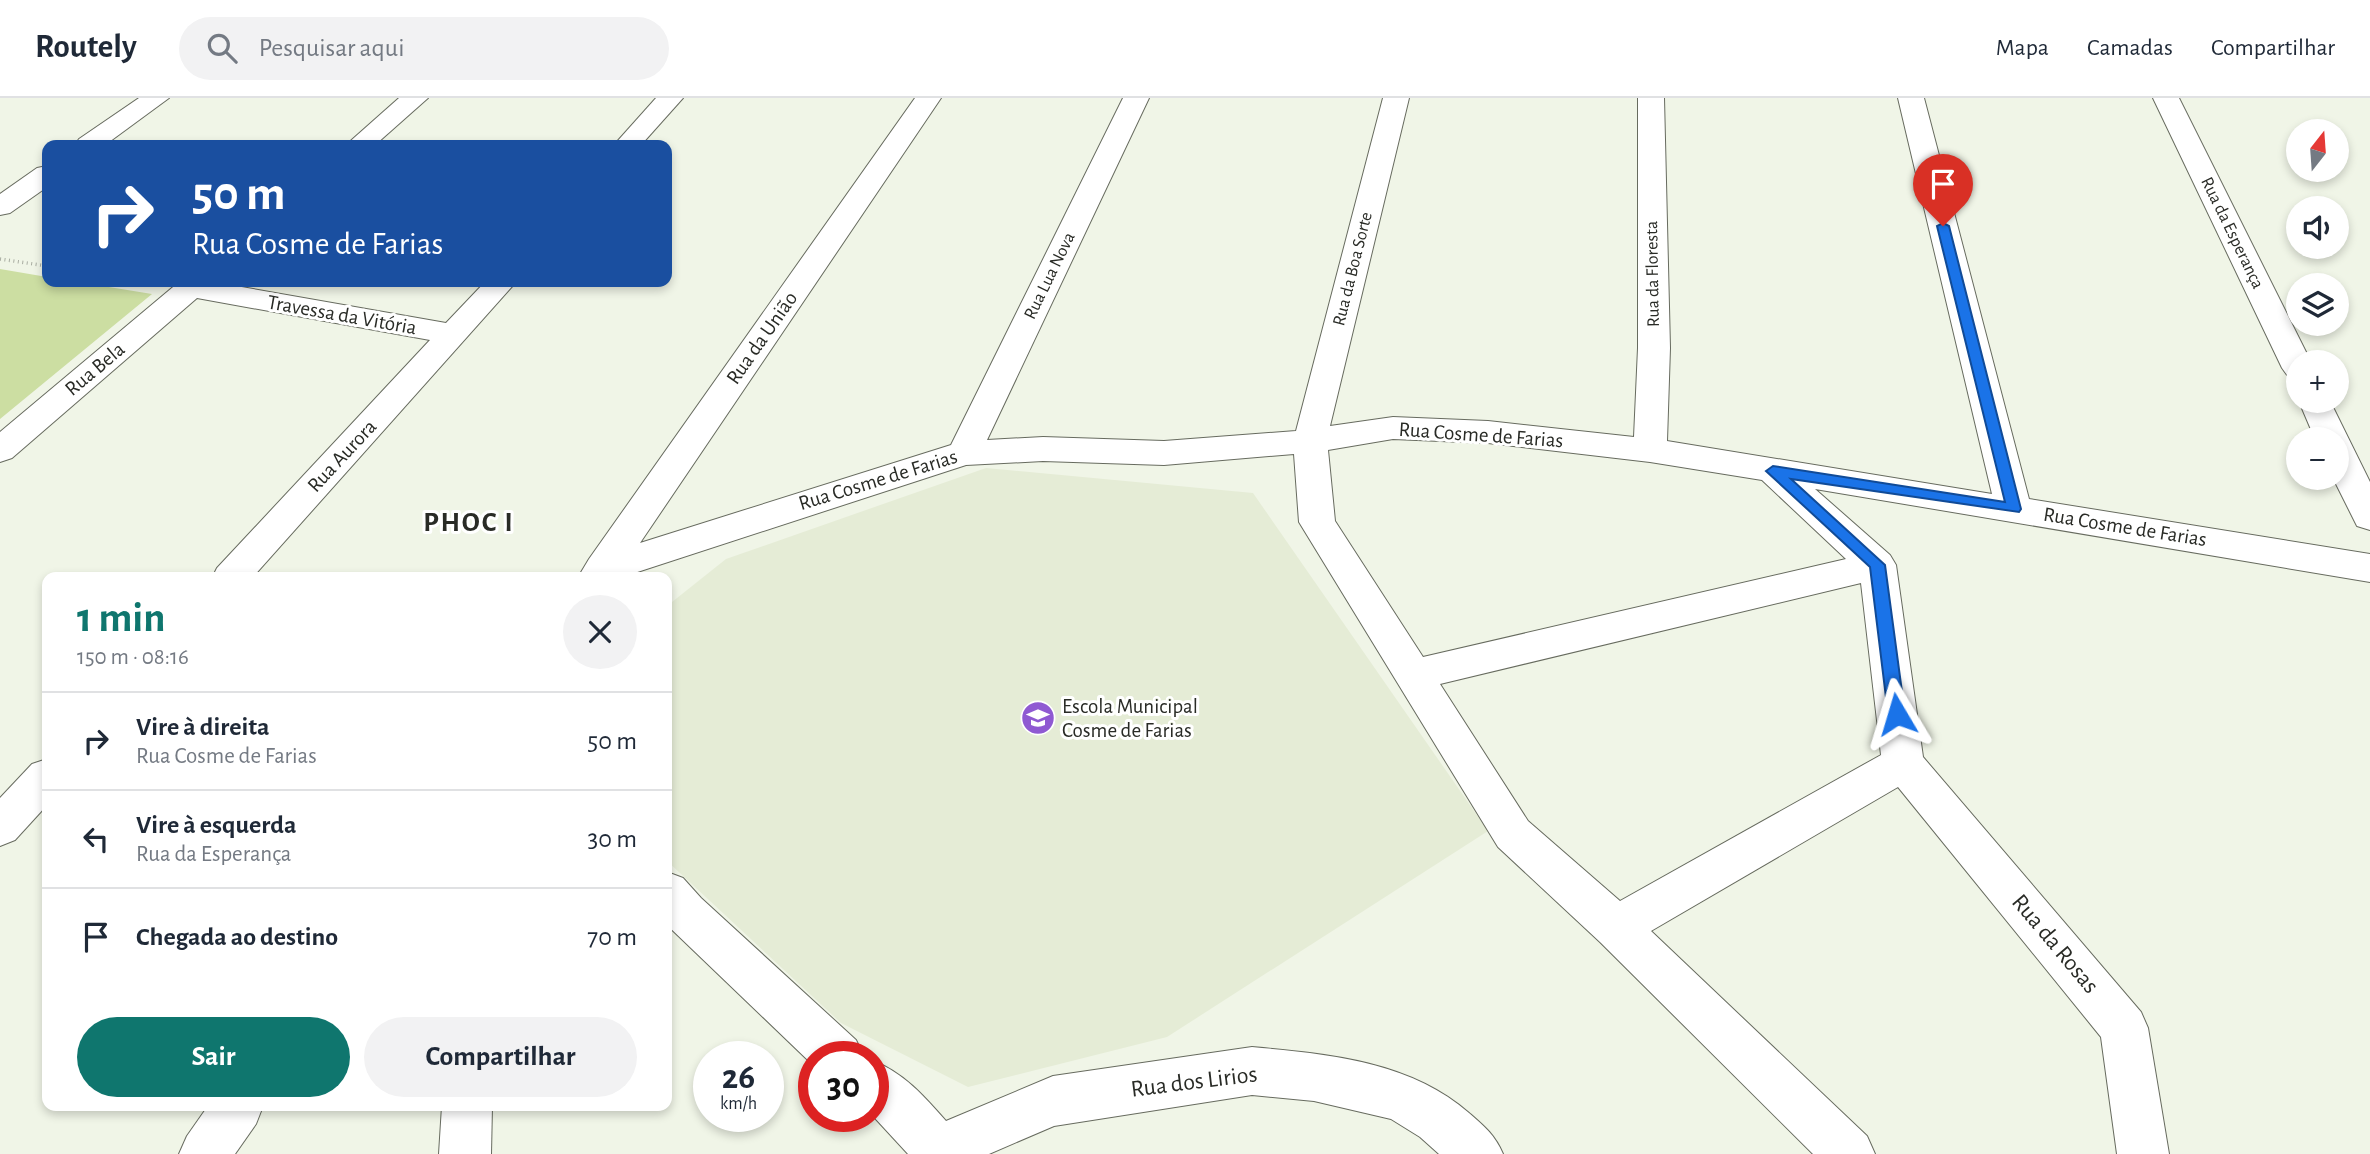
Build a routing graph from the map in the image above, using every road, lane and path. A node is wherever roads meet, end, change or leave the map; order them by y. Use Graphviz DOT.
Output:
graph roads {
  1 [pos="156,98"];
  2 [pos="415,98"];
  3 [pos="670,98"];
  4 [pos="928,98"];
  5 [pos="1136,98"];
  6 [pos="1396,98"];
  7 [pos="1651,98"];
  8 [pos="1910,98"];
  9 [pos="2166,98"];
  10 [pos="95,140"];
  11 [pos="365,140"];
  12 [pos="632,140"];
  13 [pos="42,178"];
  14 [pos="0,207"];
  15 [pos="0,259"];
  16 [pos="42,265"];
  17 [pos="192,287"];
  18 [pos="205,287"];
  19 [pos="497,287"];
  20 [pos="454,334"];
  21 [pos="2289,350"];
  22 [pos="1310,441"];
  23 [pos="0,450"];
  24 [pos="1650,450"];
  25 [pos="964,453"];
  26 [pos="1773,471"];
  27 [pos="2349,474"];
  28 [pos="2014,509"];
  29 [pos="2370,517"];
  30 [pos="1877,565"];
  31 [pos="2370,568"];
  32 [pos="236,572"];
  33 [pos="601,572"];
  34 [pos="603,572"];
  35 [pos="1414,675"];
  36 [pos="1903,763"];
  37 [pos="42,781"];
  38 [pos="0,827"];
  39 [pos="672,898"];
  40 [pos="1616,927"];
  41 [pos="822,1041"];
  42 [pos="889,1098"];
  43 [pos="235,1111"];
  44 [pos="467,1111"];
  45 [pos="941,1152"];
  46 [pos="205,1154"];
  47 [pos="465,1154"];
  48 [pos="1477,1154"];
  49 [pos="1849,1154"];
  50 [pos="2143,1154"];
  1 -- 10 [label="street"];
  2 -- 11 [label="street"];
  3 -- 12 [label="street"];
  4 -- 33 [label="street, Rua da União"];
  5 -- 25 [label="street, Rua Lua Nova"];
  6 -- 22 [label="street, Rua da Boa Sorte"];
  7 -- 24 [label="street, Rua da Floresta"];
  8 -- 28 [label="street"];
  9 -- 21 [label="street, Rua da Esperança"];
  13 -- 14 [label="street"];
  15 -- 16 [label="path"];
  17 -- 23 [label="street, Rua Bela"];
  18 -- 20 [label="street, Travessa da Vitória"];
  19 -- 20 [label="street, Rua Aurora"];
  20 -- 32 [label="street, Rua Aurora"];
  22 -- 24 [label="street, Rua Cosme de Farias"];
  22 -- 25 [label="street, Rua Cosme de Farias"];
  22 -- 35 [label="street, Rua da Boa Sorte"];
  24 -- 26 [label="street, Rua Cosme de Farias"];
  25 -- 34 [label="street, Rua Cosme de Farias"];
  26 -- 28 [label="street, Rua Cosme de Farias"];
  26 -- 30 [label="street"];
  27 -- 29 [label="street"];
  28 -- 31 [label="street, Rua Cosme de Farias"];
  30 -- 35 [label="street"];
  30 -- 36 [label="street"];
  35 -- 40 [label="street, Rua da Boa Sorte"];
  36 -- 40 [label="street"];
  36 -- 50 [label="street, Rua da Rosas"];
  37 -- 38 [label="street"];
  39 -- 41 [label="street"];
  40 -- 49 [label="street, Rua da Boa Sorte"];
  42 -- 45 [label="street"];
  43 -- 46 [label="street"];
  44 -- 47 [label="street"];
  45 -- 48 [label="street, Rua dos Lirios"];
}
